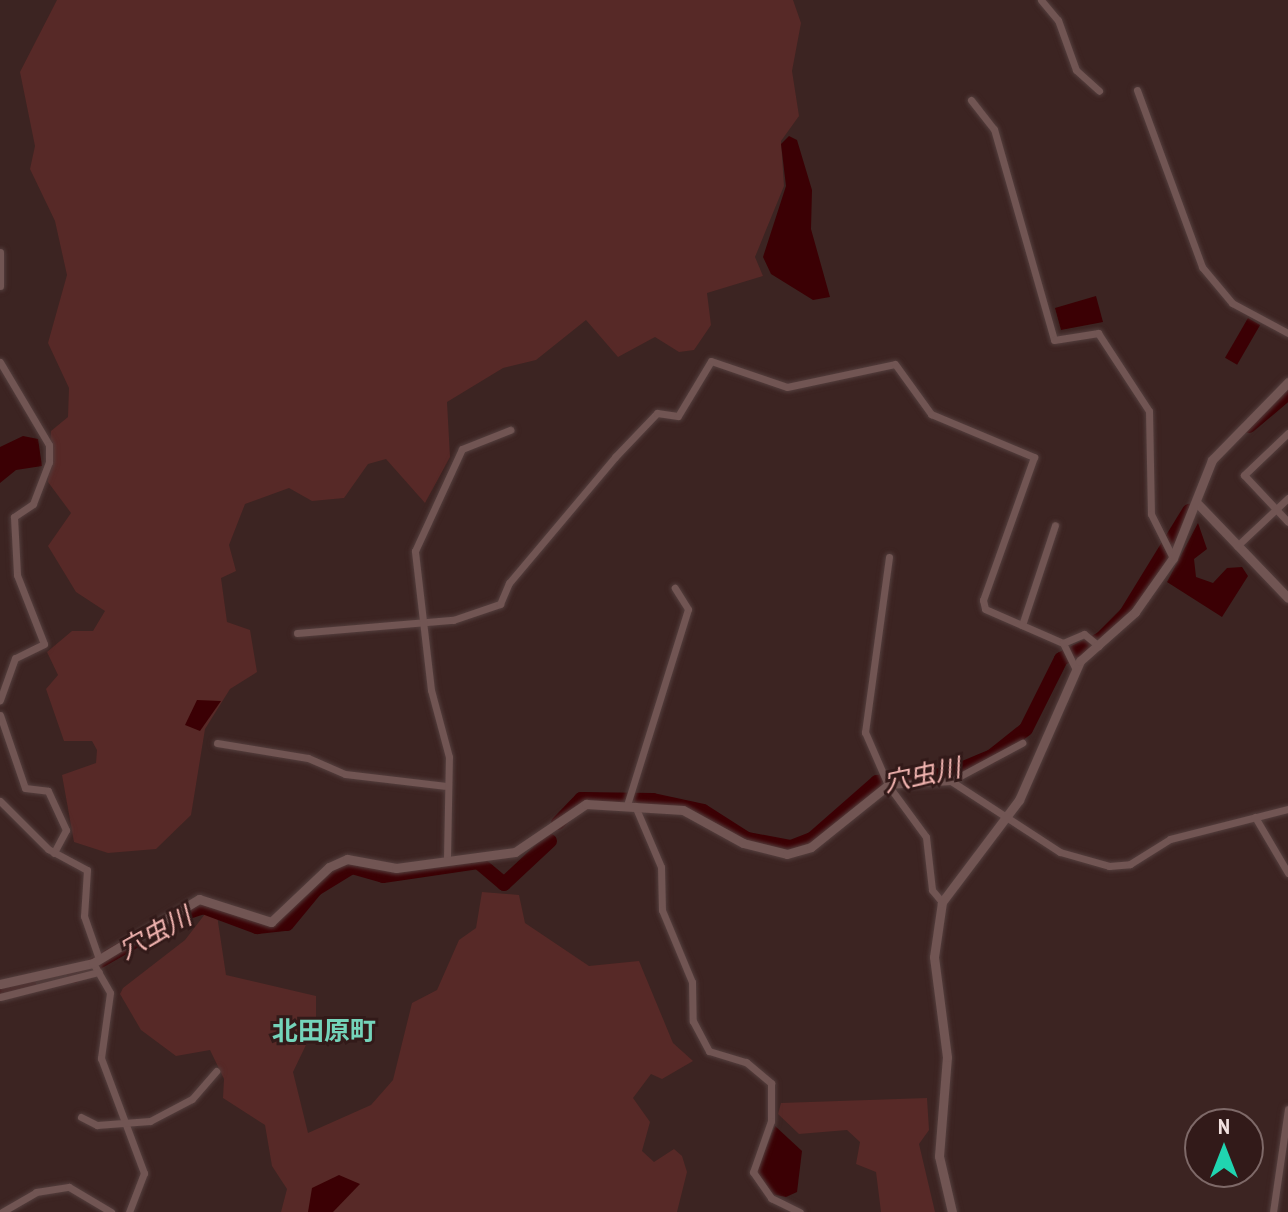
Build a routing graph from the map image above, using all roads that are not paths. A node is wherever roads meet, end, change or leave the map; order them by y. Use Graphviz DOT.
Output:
graph roads {
  1 [pos="1041,0"];
  2 [pos="1137,90"];
  3 [pos="1099,91"];
  4 [pos="971,100"];
  5 [pos="0,252"];
  6 [pos="0,286"];
  7 [pos="1288,333"];
  8 [pos="0,362"];
  9 [pos="1288,382"];
  10 [pos="510,430"];
  11 [pos="1288,433"];
  12 [pos="1288,498"];
  13 [pos="1198,504"];
  14 [pos="1276,509"];
  15 [pos="1288,522"];
  16 [pos="1055,525"];
  17 [pos="1237,546"];
  18 [pos="889,557"];
  19 [pos="1173,558"];
  20 [pos="675,588"];
  21 [pos="1288,598"];
  22 [pos="424,621"];
  23 [pos="1022,625"];
  24 [pos="297,633"];
  25 [pos="1063,643"];
  26 [pos="1099,646"];
  27 [pos="1076,670"];
  28 [pos="0,700"];
  29 [pos="0,715"];
  30 [pos="217,743"];
  31 [pos="1022,743"];
  32 [pos="951,781"];
  33 [pos="888,785"];
  34 [pos="446,786"];
  35 [pos="0,801"];
  36 [pos="630,804"];
  37 [pos="1288,809"];
  38 [pos="1255,817"];
  39 [pos="1003,821"];
  40 [pos="54,853"];
  41 [pos="447,858"];
  42 [pos="1288,873"];
  43 [pos="942,902"];
  44 [pos="97,965"];
  45 [pos="0,984"];
  46 [pos="0,997"];
  47 [pos="216,1071"];
  48 [pos="1288,1109"];
  49 [pos="81,1117"];
  50 [pos="130,1120"];
  51 [pos="132,1211"];
  52 [pos="2,1212"];
  53 [pos="111,1212"];
  54 [pos="800,1212"];
  55 [pos="952,1212"];
  56 [pos="1273,1212"];
  1 -- 3 [label="street"];
  2 -- 7 [label="street"];
  4 -- 19 [label="street"];
  5 -- 6 [label="street"];
  8 -- 28 [label="street"];
  9 -- 13 [label="street"];
  10 -- 22 [label="street"];
  11 -- 14 [label="street"];
  12 -- 14 [label="street"];
  13 -- 17 [label="street"];
  13 -- 19 [label="street"];
  14 -- 15 [label="street"];
  14 -- 17 [label="street"];
  16 -- 23 [label="street"];
  17 -- 21 [label="street"];
  18 -- 33 [label="street"];
  19 -- 26 [label="street"];
  20 -- 36 [label="street"];
  22 -- 23 [label="street"];
  22 -- 24 [label="street"];
  22 -- 34 [label="street"];
  23 -- 25 [label="street"];
  25 -- 26 [label="street"];
  25 -- 27 [label="street"];
  26 -- 27 [label="street"];
  27 -- 39 [label="street"];
  29 -- 40 [label="street"];
  30 -- 34 [label="street"];
  31 -- 32 [label="street"];
  32 -- 33 [label="street"];
  32 -- 39 [label="street"];
  33 -- 36 [label="street"];
  33 -- 43 [label="street"];
  34 -- 41 [label="street"];
  35 -- 40 [label="street"];
  36 -- 41 [label="street"];
  36 -- 54 [label="street"];
  37 -- 38 [label="street"];
  38 -- 39 [label="street"];
  38 -- 42 [label="street"];
  39 -- 43 [label="street"];
  40 -- 44 [label="street"];
  41 -- 44 [label="street"];
  43 -- 55 [label="street"];
  44 -- 45 [label="street"];
  44 -- 46 [label="street"];
  44 -- 50 [label="street"];
  47 -- 50 [label="street"];
  48 -- 56 [label="street"];
  49 -- 50 [label="street"];
  50 -- 51 [label="street"];
  52 -- 53 [label="street"];
}
